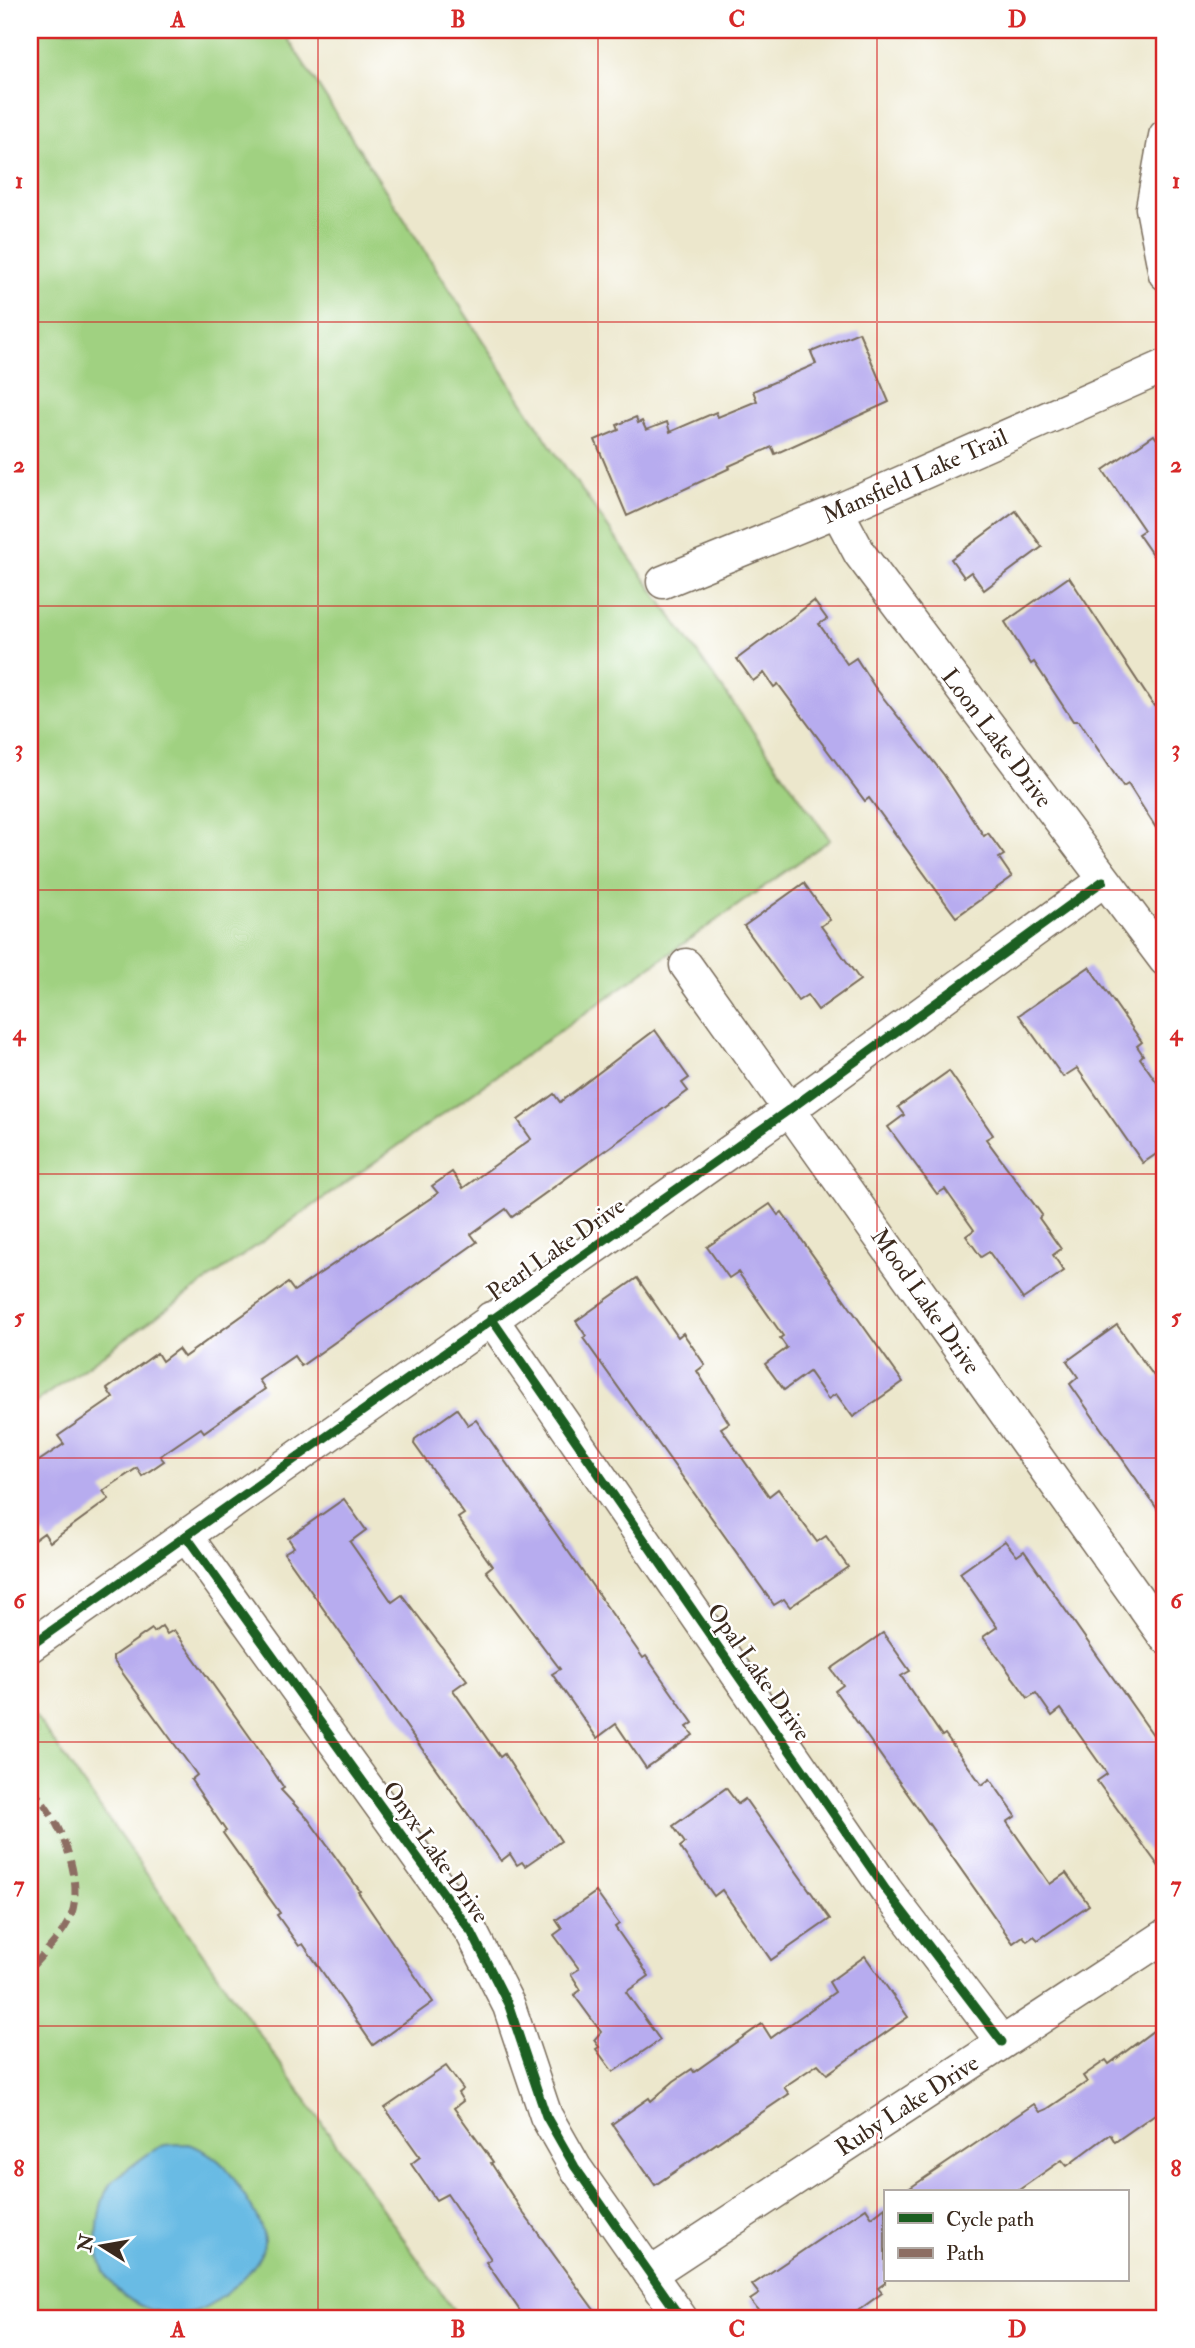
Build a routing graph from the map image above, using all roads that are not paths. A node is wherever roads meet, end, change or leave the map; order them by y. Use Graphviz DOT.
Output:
graph roads {
  1 [pos="1165,135"];
  2 [pos="1165,274"];
  3 [pos="1165,366"];
  4 [pos="837,511"];
  5 [pos="663,582"];
  6 [pos="1103,881"];
  7 [pos="1165,960"];
  8 [pos="686,965"];
  9 [pos="790,1109"];
  10 [pos="491,1318"];
  11 [pos="186,1536"];
  12 [pos="1165,1637"];
  13 [pos="30,1646"];
  14 [pos="1165,1936"];
  15 [pos="1002,2042"];
  16 [pos="650,2274"];
  17 [pos="681,2318"];
  1 -- 2 [label="street"];
  3 -- 4 [label="street, Mansfield Lake Trail"];
  4 -- 5 [label="street, Mansfield Lake Trail"];
  4 -- 6 [label="street, Loon Lake Drive"];
  6 -- 7 [label="street, Loon Lake Drive"];
  6 -- 9 [label="street, Pearl Lake Drive"];
  8 -- 9 [label="street, Mood Lake Drive"];
  9 -- 10 [label="street, Pearl Lake Drive"];
  9 -- 12 [label="street, Mood Lake Drive"];
  10 -- 11 [label="street, Pearl Lake Drive"];
  10 -- 15 [label="street, Opal Lake Drive"];
  11 -- 13 [label="street, Pearl Lake Drive"];
  11 -- 16 [label="street, Onyx Lake Drive"];
  14 -- 15 [label="street, Ruby Lake Drive"];
  15 -- 16 [label="street, Ruby Lake Drive"];
  16 -- 17 [label="street, Onyx Lake Drive"];
}
